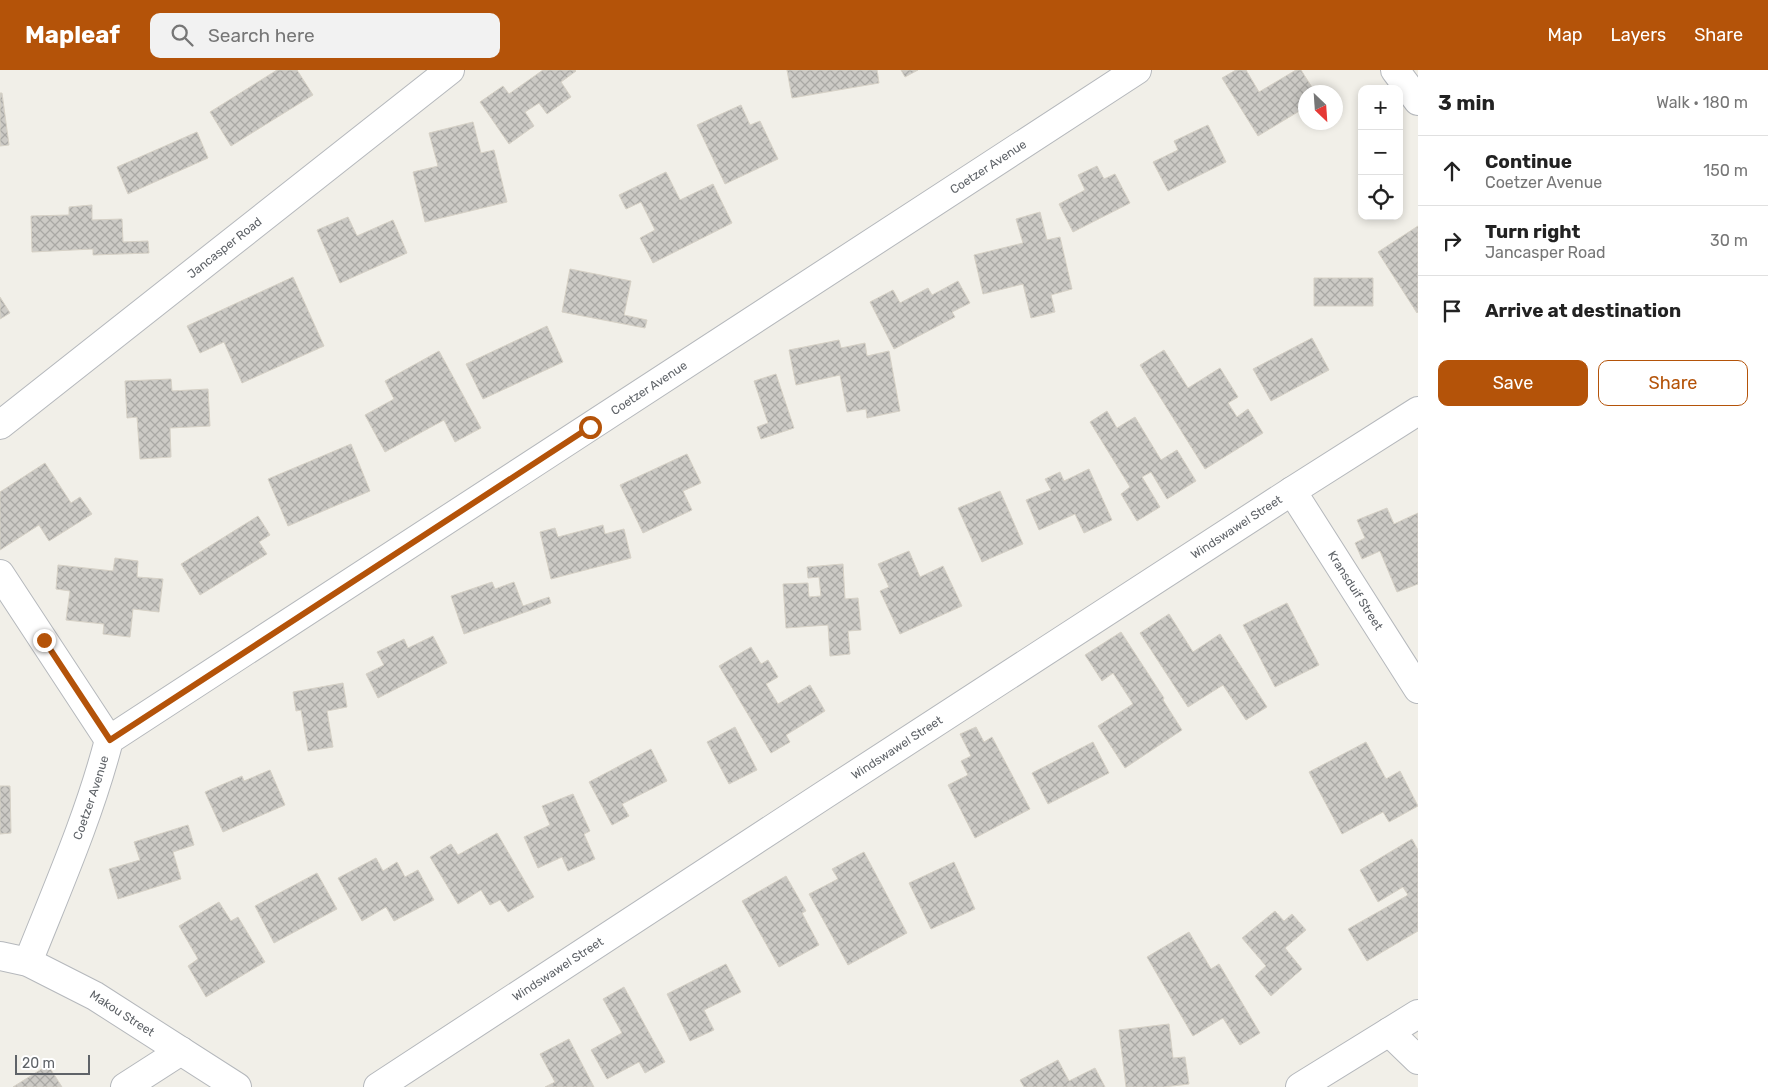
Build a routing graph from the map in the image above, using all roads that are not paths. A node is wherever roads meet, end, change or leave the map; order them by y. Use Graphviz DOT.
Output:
graph roads {
  1 [pos="450,70"];
  2 [pos="1137,70"];
  3 [pos="1395,70"];
  4 [pos="1418,101"];
  5 [pos="1418,411"];
  6 [pos="0,425"];
  7 [pos="1292,491"];
  8 [pos="0,574"];
  9 [pos="1418,689"];
  10 [pos="110,740"];
  11 [pos="0,956"];
  12 [pos="28,962"];
  13 [pos="1418,1014"];
  14 [pos="1389,1032"];
  15 [pos="181,1051"];
  16 [pos="1418,1060"];
  17 [pos="125,1087"];
  18 [pos="237,1087"];
  19 [pos="378,1087"];
  20 [pos="1300,1087"];
  1 -- 6 [label="street, Jancasper Road"];
  2 -- 10 [label="street, Coetzer Avenue"];
  3 -- 4 [label="street"];
  5 -- 7 [label="street, Windswawel Street"];
  7 -- 9 [label="street, Kransduif Street"];
  7 -- 19 [label="street, Windswawel Street"];
  8 -- 10 [label="street"];
  10 -- 12 [label="street, Coetzer Avenue"];
  11 -- 12 [label="street, Makou Street"];
  12 -- 15 [label="street, Makou Street"];
  13 -- 14 [label="street"];
  14 -- 16 [label="street"];
  14 -- 20 [label="street"];
  15 -- 17 [label="street"];
  15 -- 18 [label="street, Makou Street"];
}
